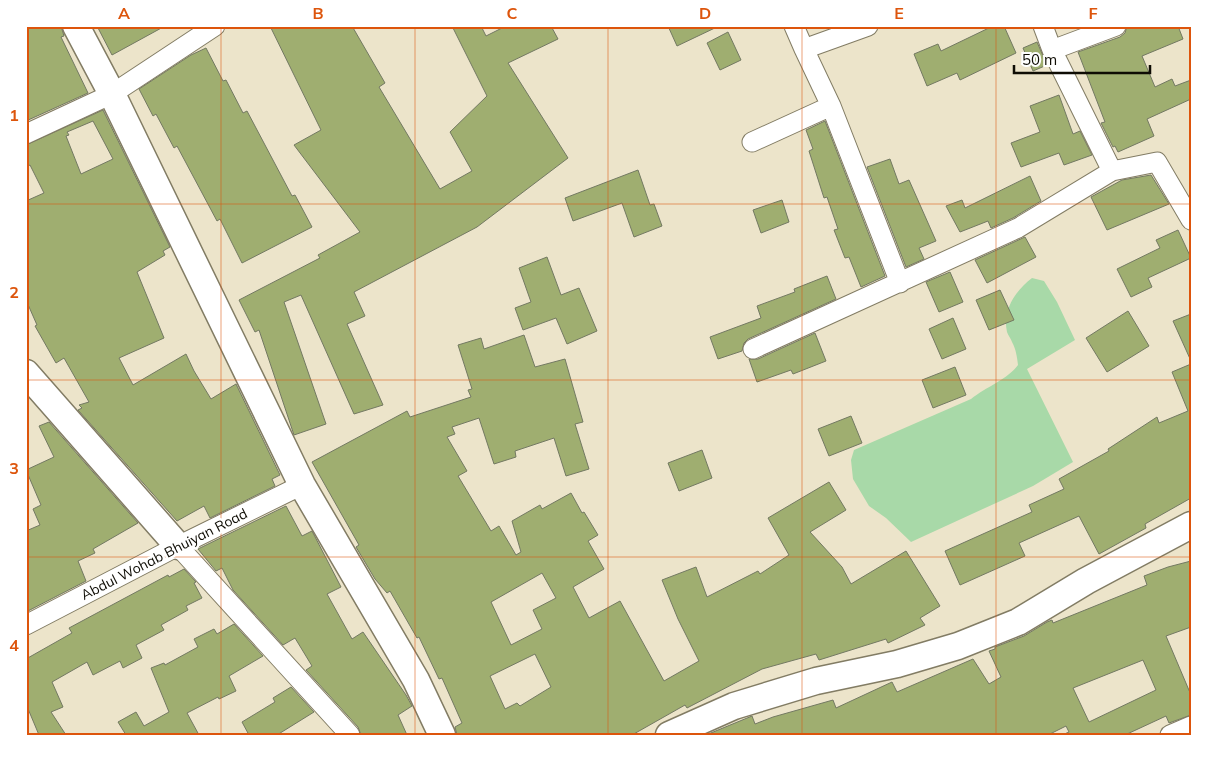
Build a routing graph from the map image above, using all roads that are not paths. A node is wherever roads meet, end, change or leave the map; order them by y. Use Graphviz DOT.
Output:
graph roads {
  1 [pos="76,26"];
  2 [pos="215,26"];
  3 [pos="794,26"];
  4 [pos="868,26"];
  5 [pos="1044,26"];
  6 [pos="1116,26"];
  7 [pos="804,49"];
  8 [pos="1052,50"];
  9 [pos="112,94"];
  10 [pos="831,106"];
  11 [pos="26,134"];
  12 [pos="752,142"];
  13 [pos="1112,171"];
  14 [pos="1191,220"];
  15 [pos="900,283"];
  16 [pos="753,349"];
  17 [pos="26,373"];
  18 [pos="302,485"];
  19 [pos="1191,525"];
  20 [pos="178,546"];
  21 [pos="26,625"];
  22 [pos="1191,726"];
  23 [pos="350,735"];
  24 [pos="442,735"];
  25 [pos="669,735"];
  26 [pos="1170,735"];
  1 -- 9 [label="street"];
  2 -- 9 [label="street"];
  3 -- 7 [label="street"];
  4 -- 7 [label="street"];
  5 -- 8 [label="street"];
  6 -- 8 [label="street"];
  7 -- 10 [label="street"];
  8 -- 13 [label="street"];
  9 -- 11 [label="street"];
  9 -- 18 [label="street"];
  10 -- 12 [label="street"];
  10 -- 15 [label="street"];
  13 -- 14 [label="street"];
  13 -- 15 [label="street"];
  15 -- 16 [label="street"];
  17 -- 20 [label="street"];
  18 -- 20 [label="street, Abdul Wohab Bhuiyan Road"];
  18 -- 24 [label="street"];
  19 -- 25 [label="street"];
  20 -- 21 [label="street, Abdul Wohab Bhuiyan Road"];
  20 -- 23 [label="street"];
  22 -- 26 [label="street"];
}
